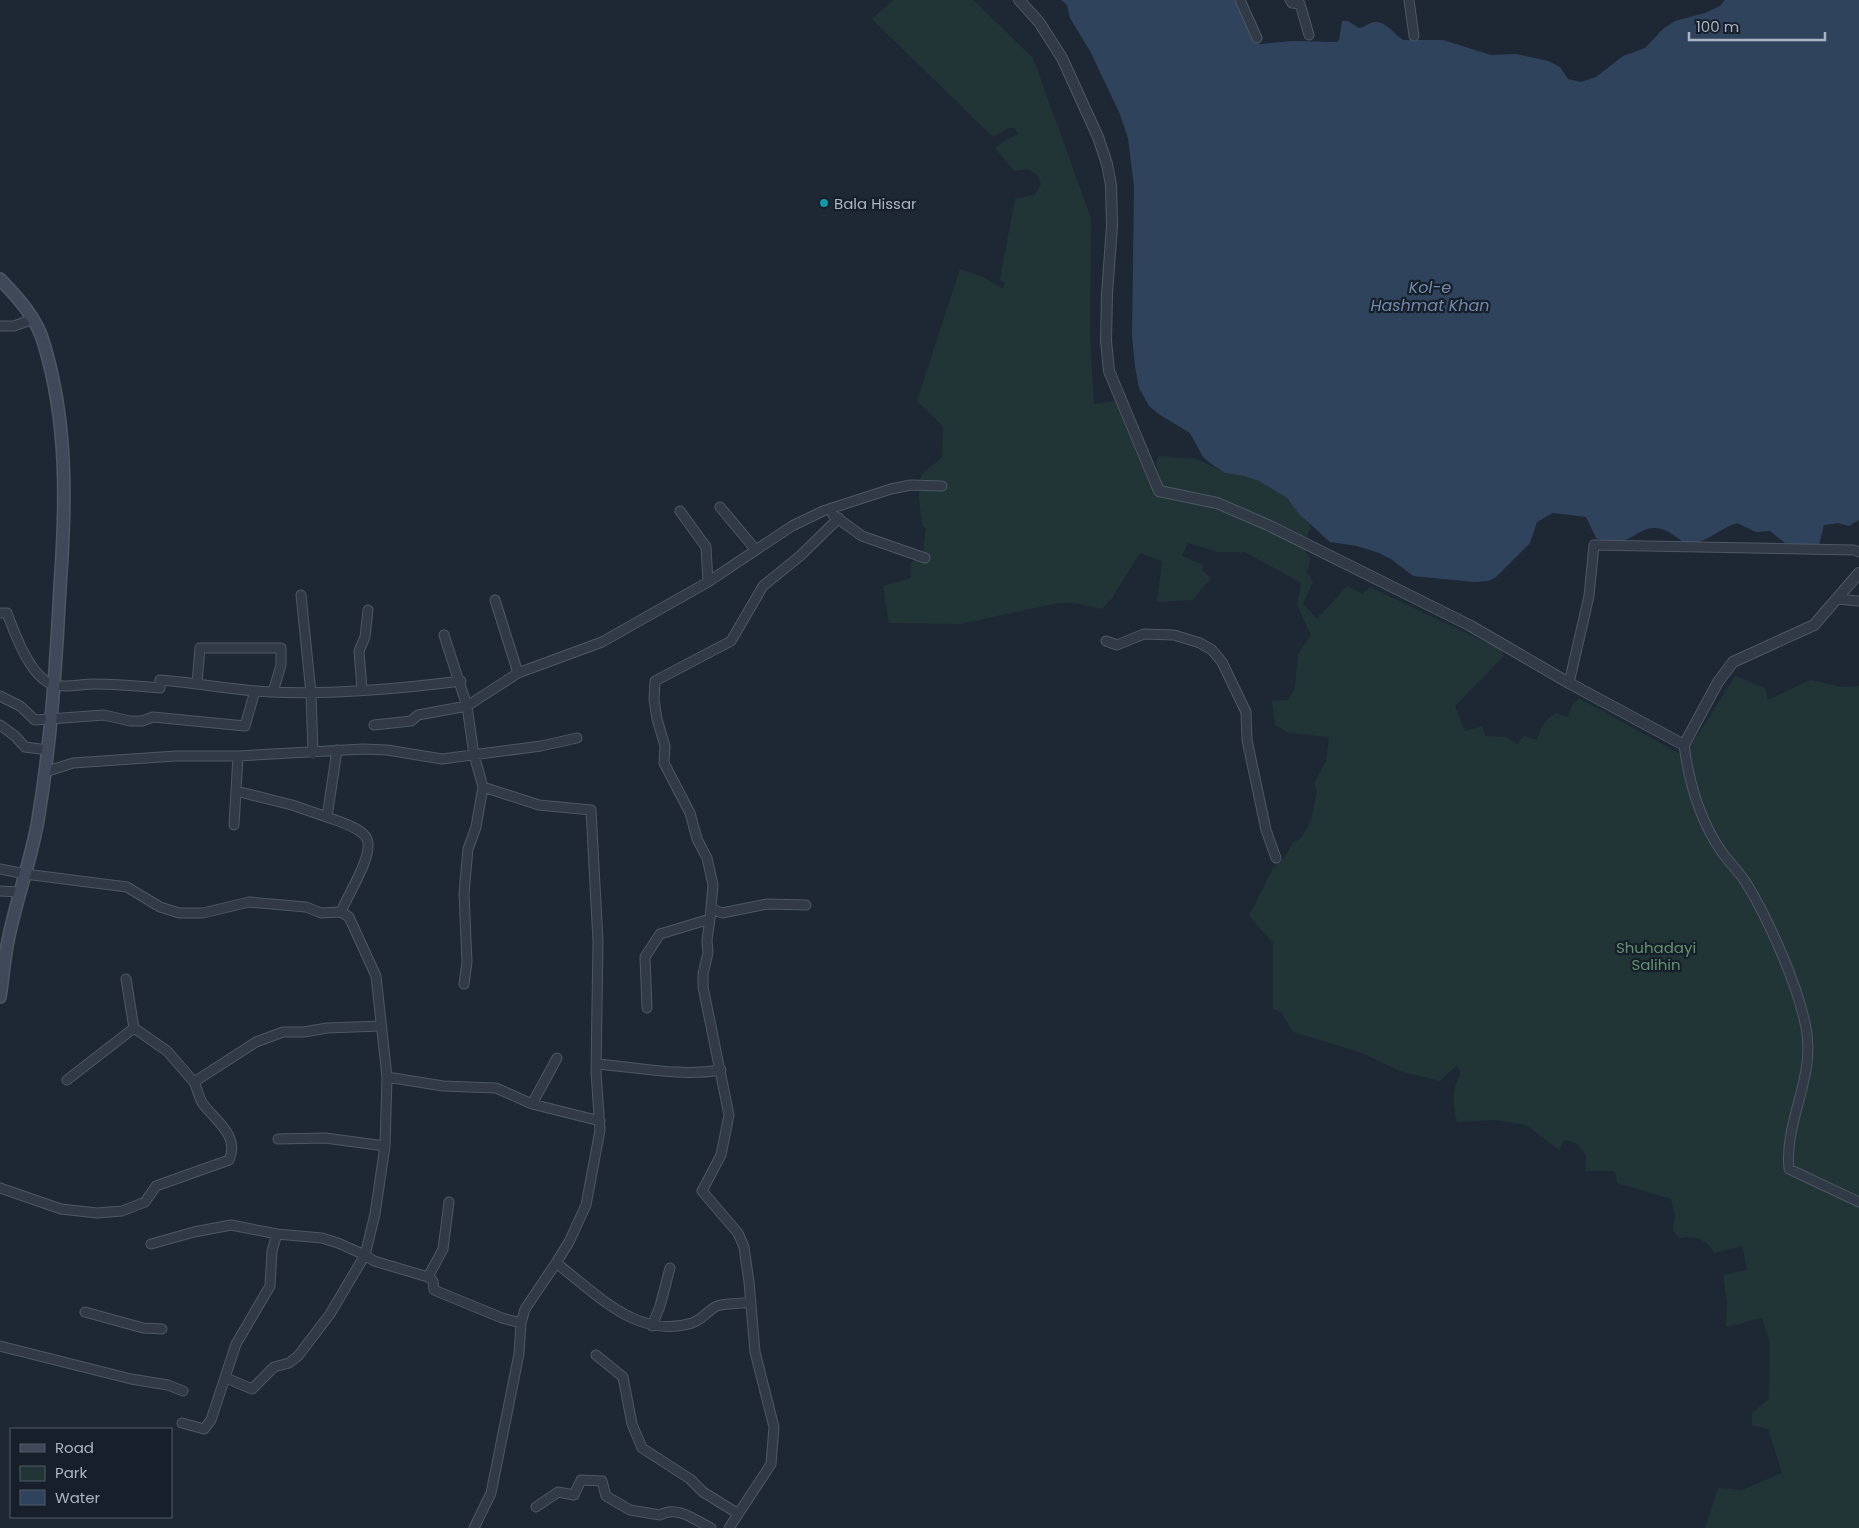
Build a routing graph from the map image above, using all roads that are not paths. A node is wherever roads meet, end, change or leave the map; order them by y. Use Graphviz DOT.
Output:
graph roads {
  1 [pos="1019,0"];
  2 [pos="1240,0"];
  3 [pos="1290,0"];
  4 [pos="1409,0"];
  5 [pos="1309,36"];
  6 [pos="1414,36"];
  7 [pos="1257,38"];
  8 [pos="0,279"];
  9 [pos="33,319"];
  10 [pos="0,326"];
  11 [pos="942,486"];
  12 [pos="720,507"];
  13 [pos="680,510"];
  14 [pos="826,510"];
  15 [pos="839,518"];
  16 [pos="756,550"];
  17 [pos="1859,552"];
  18 [pos="925,558"];
  19 [pos="1859,573"];
  20 [pos="708,582"];
  21 [pos="301,595"];
  22 [pos="1838,599"];
  23 [pos="495,600"];
  24 [pos="1859,601"];
  25 [pos="368,610"];
  26 [pos="0,613"];
  27 [pos="444,635"];
  28 [pos="1106,641"];
  29 [pos="518,673"];
  30 [pos="461,682"];
  31 [pos="197,683"];
  32 [pos="1569,683"];
  33 [pos="54,686"];
  34 [pos="362,689"];
  35 [pos="255,691"];
  36 [pos="273,692"];
  37 [pos="311,693"];
  38 [pos="0,696"];
  39 [pos="467,706"];
  40 [pos="52,717"];
  41 [pos="374,724"];
  42 [pos="0,725"];
  43 [pos="577,738"];
  44 [pos="1684,745"];
  45 [pos="48,750"];
  46 [pos="337,750"];
  47 [pos="314,753"];
  48 [pos="474,755"];
  49 [pos="238,756"];
  50 [pos="45,772"];
  51 [pos="483,787"];
  52 [pos="236,791"];
  53 [pos="327,817"];
  54 [pos="234,825"];
  55 [pos="1276,858"];
  56 [pos="0,869"];
  57 [pos="25,874"];
  58 [pos="0,890"];
  59 [pos="19,892"];
  60 [pos="806,905"];
  61 [pos="712,909"];
  62 [pos="341,912"];
  63 [pos="710,919"];
  64 [pos="8,942"];
  65 [pos="0,960"];
  66 [pos="126,979"];
  67 [pos="464,984"];
  68 [pos="0,997"];
  69 [pos="647,1008"];
  70 [pos="381,1026"];
  71 [pos="134,1028"];
  72 [pos="557,1058"];
  73 [pos="596,1064"];
  74 [pos="721,1070"];
  75 [pos="387,1077"];
  76 [pos="67,1080"];
  77 [pos="194,1082"];
  78 [pos="532,1104"];
  79 [pos="600,1121"];
  80 [pos="278,1139"];
  81 [pos="385,1146"];
  82 [pos="0,1188"];
  83 [pos="449,1202"];
  84 [pos="1859,1202"];
  85 [pos="277,1234"];
  86 [pos="151,1244"];
  87 [pos="365,1255"];
  88 [pos="556,1263"];
  89 [pos="670,1268"];
  90 [pos="428,1277"];
  91 [pos="751,1302"];
  92 [pos="85,1312"];
  93 [pos="521,1323"];
  94 [pos="652,1326"];
  95 [pos="162,1329"];
  96 [pos="0,1346"];
  97 [pos="596,1355"];
  98 [pos="226,1378"];
  99 [pos="183,1391"];
  100 [pos="182,1423"];
  101 [pos="536,1507"];
  102 [pos="737,1512"];
  103 [pos="474,1528"];
  104 [pos="711,1528"];
  105 [pos="729,1528"];
  1 -- 32 [label="street"];
  2 -- 7 [label="street"];
  3 -- 5 [label="street"];
  4 -- 6 [label="street"];
  8 -- 9 [label="main road"];
  9 -- 10 [label="street"];
  9 -- 33 [label="main road"];
  11 -- 14 [label="street"];
  12 -- 16 [label="street"];
  13 -- 20 [label="street"];
  14 -- 15 [label="street"];
  14 -- 16 [label="street"];
  15 -- 18 [label="street"];
  15 -- 61 [label="street"];
  16 -- 20 [label="street"];
  17 -- 32 [label="street"];
  19 -- 22 [label="street"];
  20 -- 29 [label="street"];
  21 -- 37 [label="street"];
  22 -- 24 [label="street"];
  22 -- 44 [label="street"];
  23 -- 29 [label="street"];
  25 -- 34 [label="street"];
  26 -- 33 [label="street"];
  27 -- 30 [label="street"];
  28 -- 55 [label="street"];
  29 -- 39 [label="street"];
  30 -- 34 [label="street"];
  30 -- 39 [label="street"];
  31 -- 33 [label="street"];
  31 -- 35 [label="street"];
  31 -- 36 [label="street"];
  32 -- 44 [label="street"];
  33 -- 40 [label="main road"];
  34 -- 37 [label="street"];
  35 -- 36 [label="street"];
  35 -- 40 [label="street"];
  36 -- 37 [label="street"];
  37 -- 47 [label="street"];
  38 -- 40 [label="street"];
  39 -- 41 [label="street"];
  39 -- 48 [label="street"];
  40 -- 45 [label="main road"];
  42 -- 45 [label="street"];
  43 -- 48 [label="street"];
  44 -- 84 [label="street"];
  45 -- 50 [label="main road"];
  46 -- 47 [label="street"];
  46 -- 48 [label="street"];
  46 -- 53 [label="street"];
  47 -- 49 [label="street"];
  48 -- 51 [label="street"];
  49 -- 50 [label="street"];
  49 -- 52 [label="street"];
  50 -- 57 [label="main road"];
  51 -- 67 [label="street"];
  51 -- 73 [label="street"];
  52 -- 53 [label="street"];
  52 -- 54 [label="street"];
  53 -- 62 [label="street"];
  56 -- 57 [label="street"];
  57 -- 59 [label="main road"];
  57 -- 62 [label="street"];
  58 -- 59 [label="street"];
  59 -- 64 [label="main road"];
  60 -- 61 [label="street"];
  61 -- 63 [label="street"];
  62 -- 70 [label="street"];
  63 -- 69 [label="street"];
  63 -- 74 [label="street"];
  64 -- 65 [label="main road"];
  64 -- 68 [label="main road"];
  66 -- 71 [label="street"];
  70 -- 75 [label="street"];
  70 -- 77 [label="street"];
  71 -- 76 [label="street"];
  71 -- 77 [label="street"];
  72 -- 78 [label="street"];
  73 -- 74 [label="street"];
  73 -- 79 [label="street"];
  74 -- 91 [label="street"];
  75 -- 78 [label="street"];
  75 -- 81 [label="street"];
  77 -- 82 [label="street"];
  78 -- 79 [label="street"];
  79 -- 88 [label="street"];
  80 -- 81 [label="street"];
  81 -- 87 [label="street"];
  83 -- 90 [label="street"];
  85 -- 86 [label="street"];
  85 -- 87 [label="street"];
  85 -- 98 [label="street"];
  87 -- 90 [label="street"];
  87 -- 98 [label="street"];
  88 -- 93 [label="street"];
  88 -- 94 [label="street"];
  89 -- 94 [label="street"];
  90 -- 93 [label="street"];
  91 -- 94 [label="street"];
  91 -- 102 [label="street"];
  92 -- 95 [label="street"];
  93 -- 103 [label="street"];
  96 -- 99 [label="street"];
  97 -- 102 [label="street"];
  98 -- 100 [label="street"];
  101 -- 104 [label="street"];
  102 -- 105 [label="street"];
}
